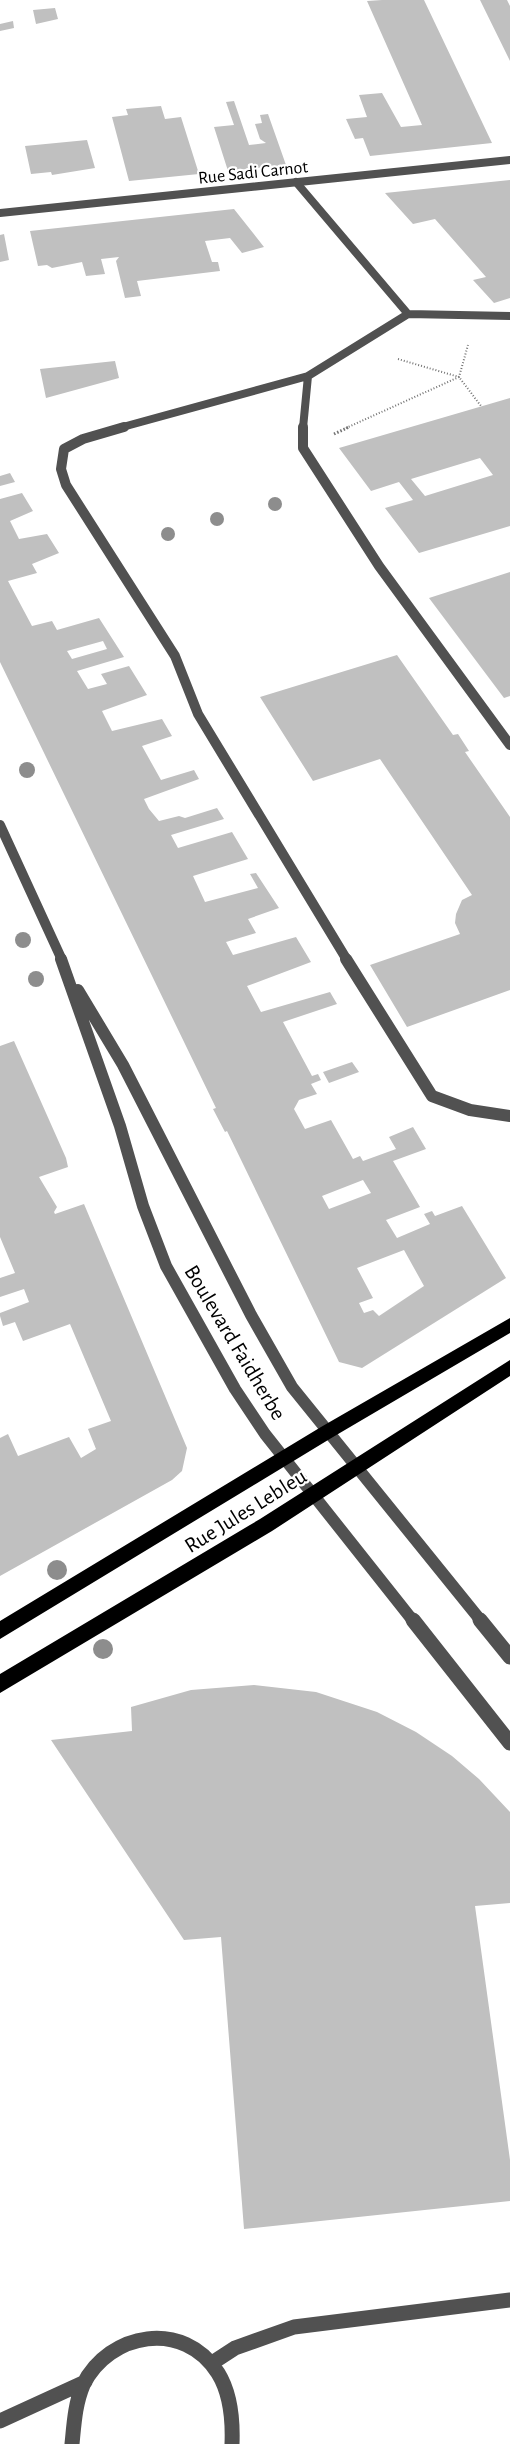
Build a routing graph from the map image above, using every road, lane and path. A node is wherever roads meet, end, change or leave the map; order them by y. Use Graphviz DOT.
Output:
graph roads {
  1 [pos="510,160"];
  2 [pos="296,182"];
  3 [pos="0,213"];
  4 [pos="408,314"];
  5 [pos="476,315"];
  6 [pos="510,316"];
  7 [pos="357,346"];
  8 [pos="308,376"];
  9 [pos="459,378"];
  10 [pos="481,406"];
  11 [pos="303,448"];
  12 [pos="510,745"];
  13 [pos="0,825"];
  14 [pos="65,968"];
  15 [pos="510,1116"];
  16 [pos="510,1324"];
  17 [pos="510,1368"];
  18 [pos="327,1432"];
  19 [pos="285,1457"];
  20 [pos="356,1468"];
  21 [pos="314,1494"];
  22 [pos="0,1631"];
  23 [pos="510,1657"];
  24 [pos="0,1684"];
  25 [pos="510,1743"];
  26 [pos="510,2300"];
  27 [pos="212,2363"];
  28 [pos="85,2382"];
  29 [pos="0,2421"];
  30 [pos="72,2444"];
  31 [pos="232,2444"];
  1 -- 2 [label="street, Rue Sadi Carnot"];
  2 -- 3 [label="street, Rue Sadi Carnot"];
  2 -- 4 [label="street"];
  4 -- 5 [label="street"];
  4 -- 7 [label="street"];
  5 -- 6 [label="street"];
  5 -- 9 [label="path"];
  7 -- 8 [label="street"];
  7 -- 9 [label="path"];
  8 -- 11 [label="street"];
  8 -- 15 [label="street"];
  9 -- 10 [label="path"];
  9 -- 11 [label="path"];
  11 -- 12 [label="street"];
  13 -- 14 [label="street, Boulevard Faidherbe"];
  14 -- 18 [label="street, Boulevard Faidherbe"];
  14 -- 19 [label="street, Boulevard Faidherbe"];
  16 -- 18 [label="main road, Rue Jules Lebleu"];
  17 -- 20 [label="main road, Rue Jules Lebleu"];
  18 -- 19 [label="main road, Rue Jules Lebleu"];
  18 -- 20 [label="street, Boulevard Faidherbe"];
  19 -- 21 [label="street, Boulevard Faidherbe"];
  19 -- 22 [label="main road, Rue Jules Lebleu"];
  20 -- 21 [label="main road, Rue Jules Lebleu"];
  20 -- 23 [label="street, Boulevard Faidherbe"];
  21 -- 24 [label="main road, Rue Jules Lebleu"];
  21 -- 25 [label="street, Boulevard Faidherbe"];
  26 -- 27 [label="street"];
  27 -- 28 [label="street"];
  27 -- 31 [label="street"];
  28 -- 29 [label="street"];
  28 -- 30 [label="street"];
}
